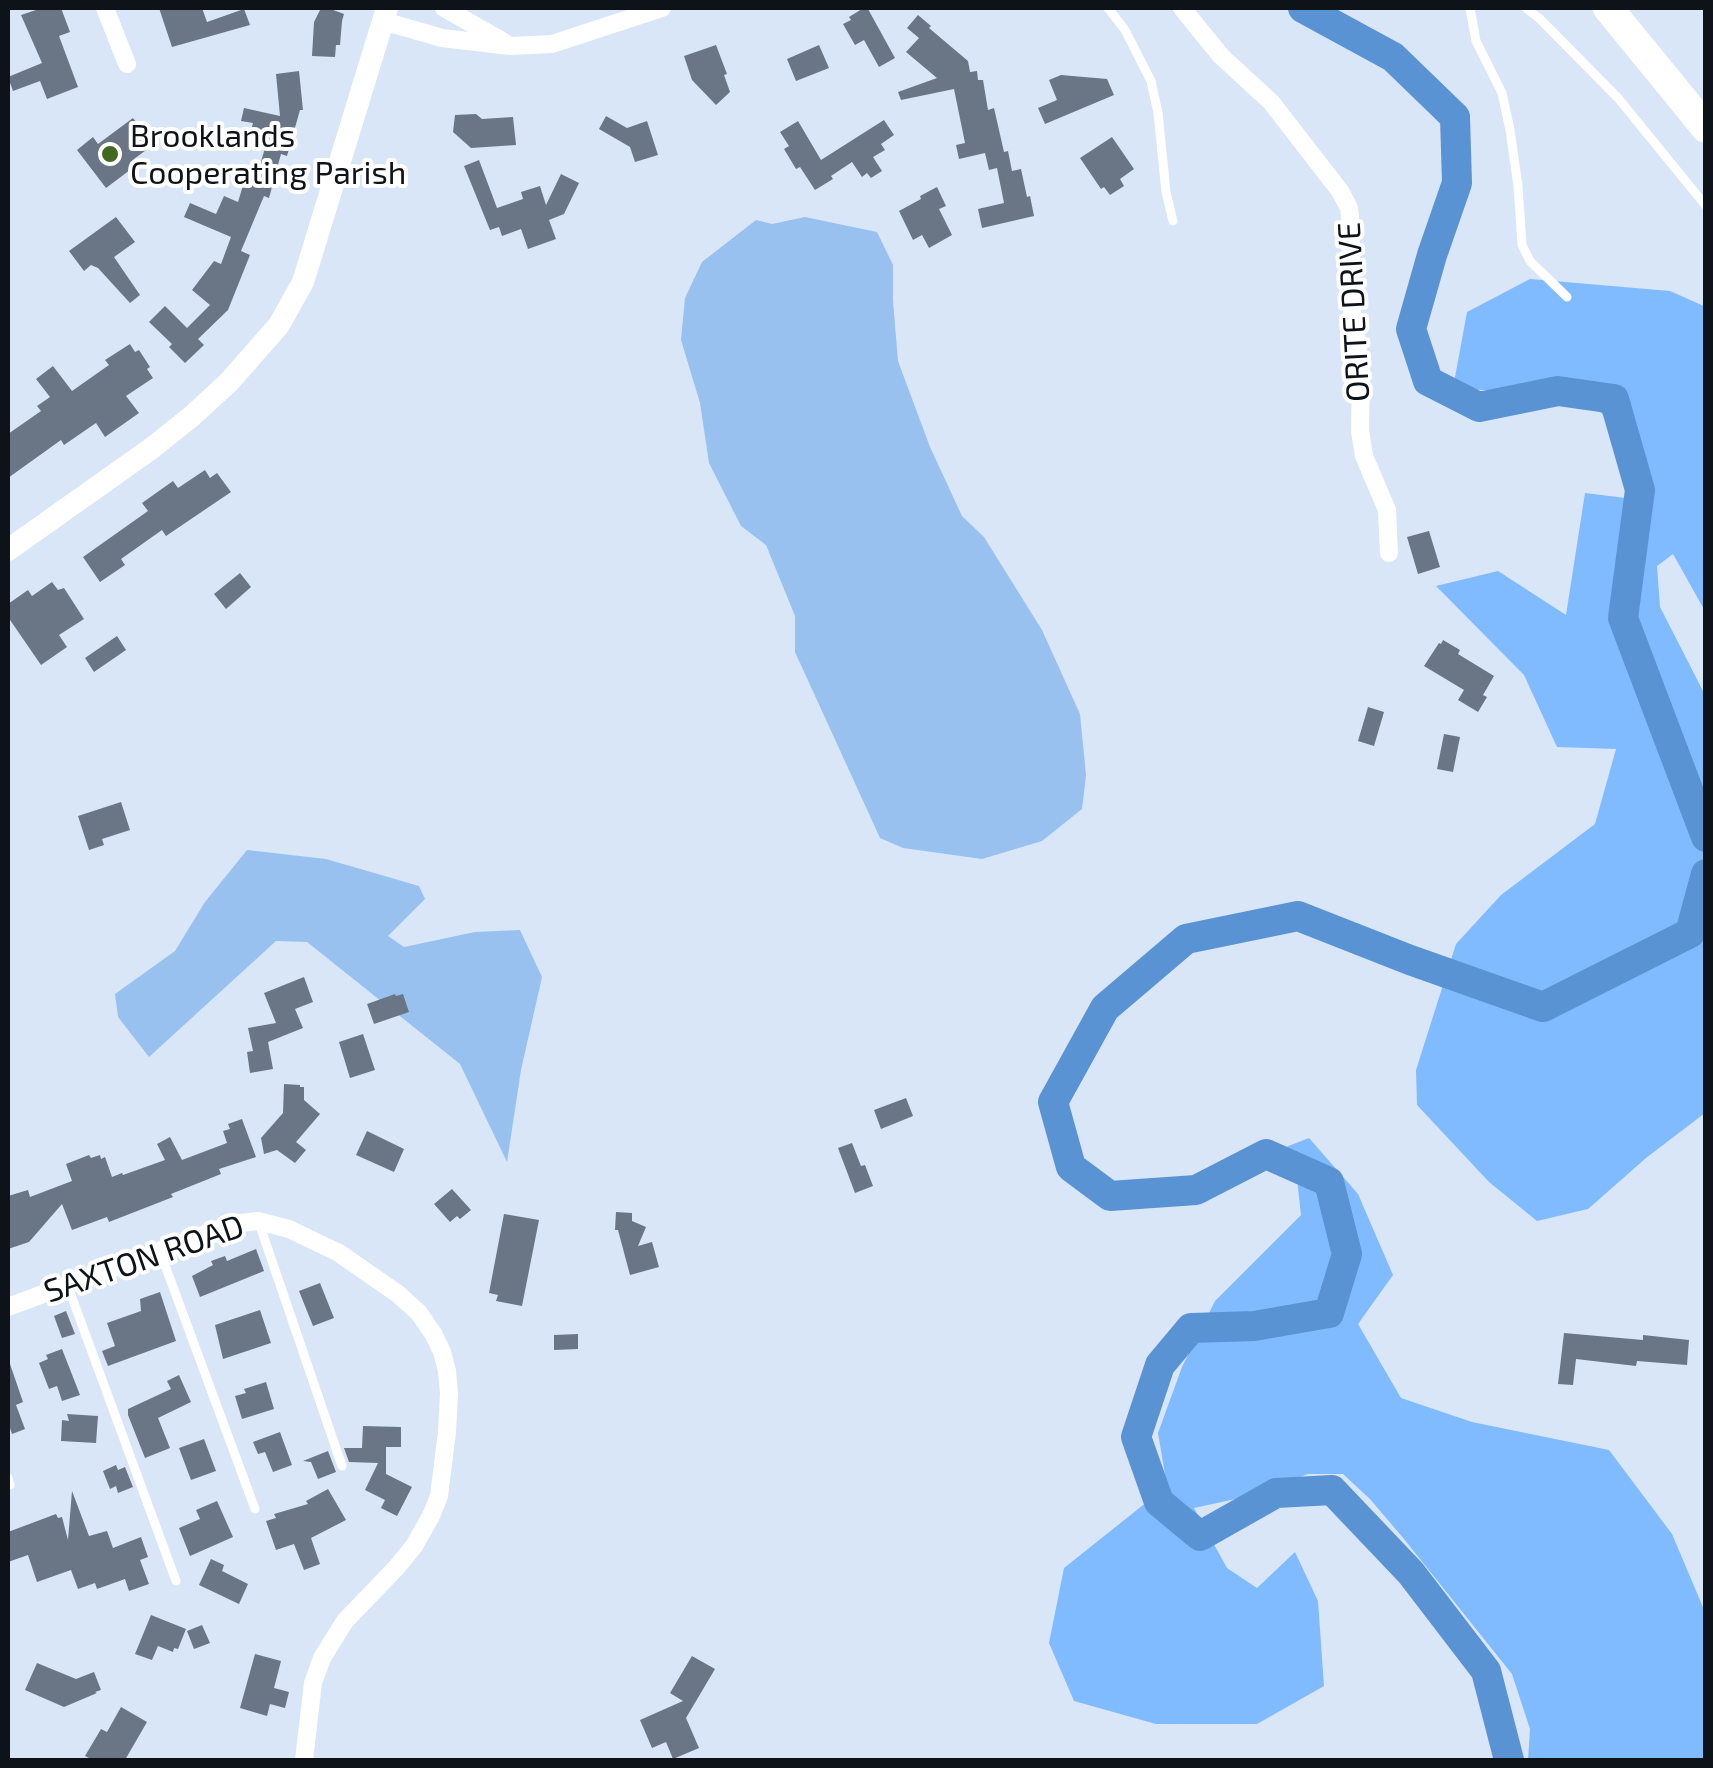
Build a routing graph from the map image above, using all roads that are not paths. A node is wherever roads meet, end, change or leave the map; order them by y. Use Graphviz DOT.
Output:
graph roads {
  1 [pos="105,8"];
  2 [pos="444,8"];
  3 [pos="662,8"];
  4 [pos="1108,8"];
  5 [pos="1182,8"];
  6 [pos="1470,8"];
  7 [pos="1526,8"];
  8 [pos="1608,8"];
  9 [pos="385,14"];
  10 [pos="510,46"];
  11 [pos="127,64"];
  12 [pos="1706,128"];
  13 [pos="1706,206"];
  14 [pos="1173,221"];
  15 [pos="1567,297"];
  16 [pos="8,550"];
  17 [pos="1389,553"];
  18 [pos="258,1221"];
  19 [pos="160,1250"];
  20 [pos="67,1284"];
  21 [pos="8,1307"];
  22 [pos="342,1466"];
  23 [pos="255,1509"];
  24 [pos="176,1581"];
  25 [pos="304,1760"];
  1 -- 11 [label="street"];
  2 -- 10 [label="street"];
  3 -- 10 [label="street"];
  4 -- 14 [label="lane"];
  5 -- 17 [label="street, ORITE DRIVE"];
  6 -- 15 [label="lane"];
  7 -- 13 [label="lane"];
  8 -- 12 [label="highway"];
  9 -- 10 [label="street"];
  9 -- 16 [label="street"];
  18 -- 19 [label="street, SAXTON ROAD"];
  18 -- 22 [label="lane"];
  18 -- 25 [label="street, SAXTON ROAD"];
  19 -- 20 [label="street, SAXTON ROAD"];
  19 -- 23 [label="lane"];
  20 -- 21 [label="street, SAXTON ROAD"];
  20 -- 24 [label="lane"];
}
